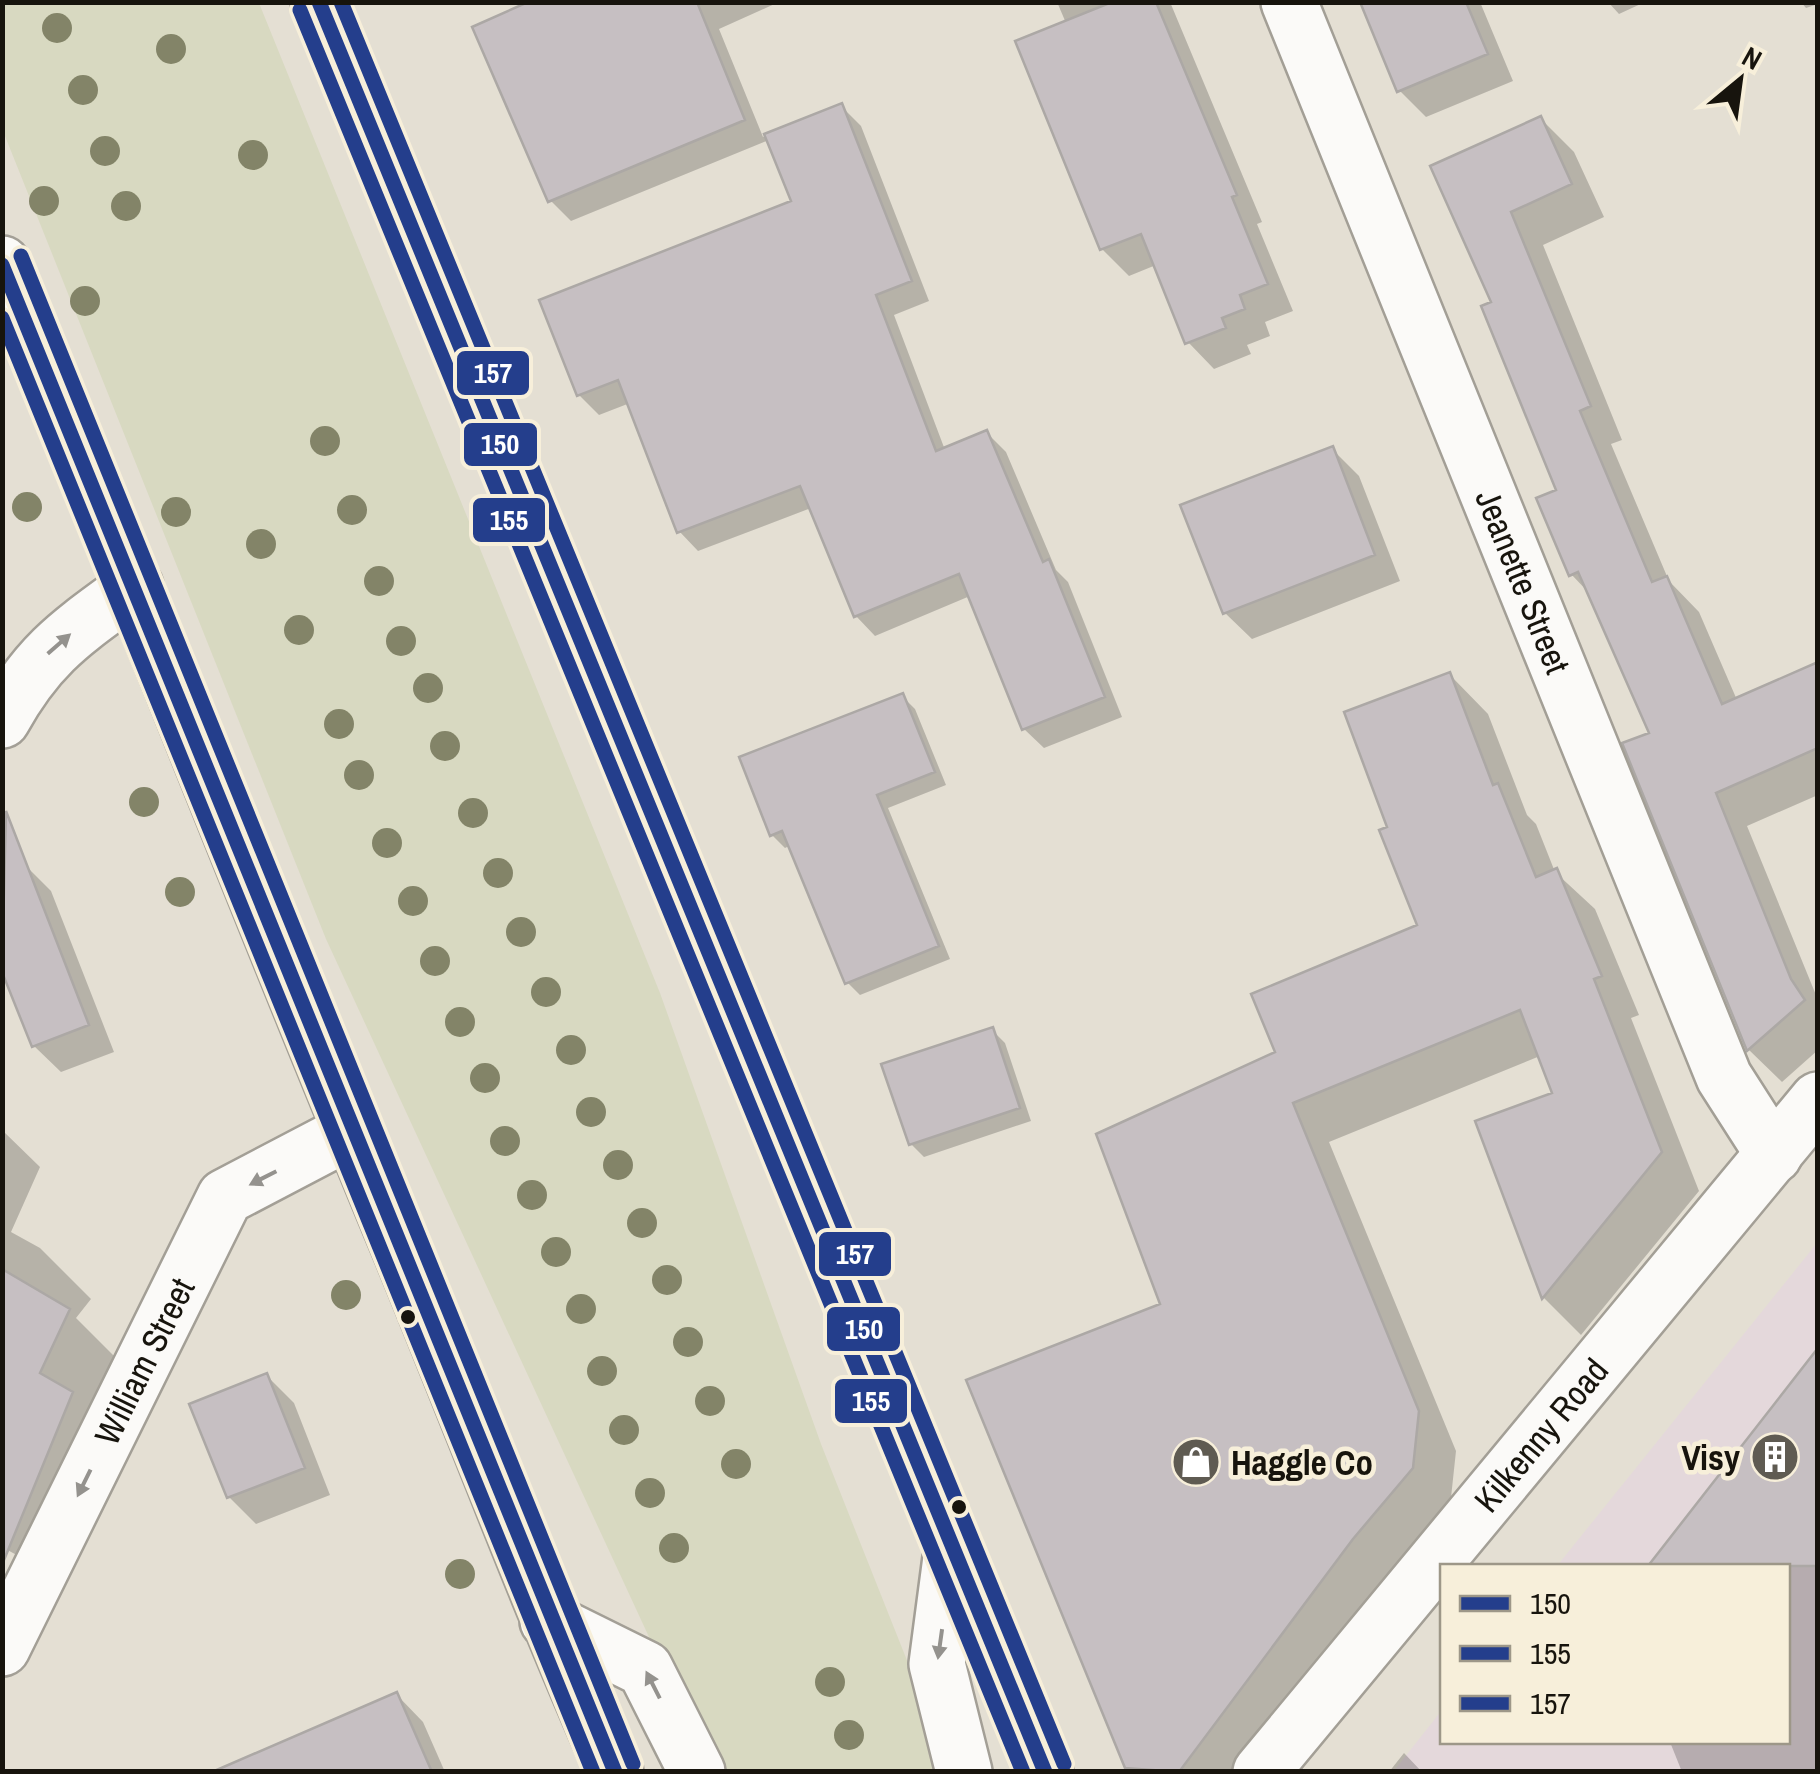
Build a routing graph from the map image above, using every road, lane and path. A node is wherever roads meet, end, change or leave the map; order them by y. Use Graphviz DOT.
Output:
graph roads {
  1 [pos="319,2"];
  2 [pos="1288,2"];
  3 [pos="2,264"];
  4 [pos="135,586"];
  5 [pos="2,720"];
  6 [pos="1818,1100"];
  7 [pos="348,1132"];
  8 [pos="1774,1155"];
  9 [pos="953,1547"];
  10 [pos="548,1621"];
  11 [pos="2,1648"];
  12 [pos="615,1772"];
  13 [pos="697,1772"];
  14 [pos="964,1772"];
  15 [pos="1045,1772"];
  16 [pos="1261,1772"];
  1 -- 9 [label="main road"];
  2 -- 8 [label="main road, Jeanette Street"];
  3 -- 4 [label="main road"];
  5 -- 4 [label="main road, one-way"];
  4 -- 7 [label="main road"];
  6 -- 8 [label="main road, Kilkenny Road"];
  7 -- 10 [label="main road"];
  7 -- 11 [label="main road, William Street, one-way"];
  8 -- 16 [label="main road, Kilkenny Road"];
  9 -- 14 [label="main road, one-way"];
  9 -- 15 [label="main road"];
  10 -- 12 [label="main road"];
  13 -- 10 [label="main road, one-way"];
}
